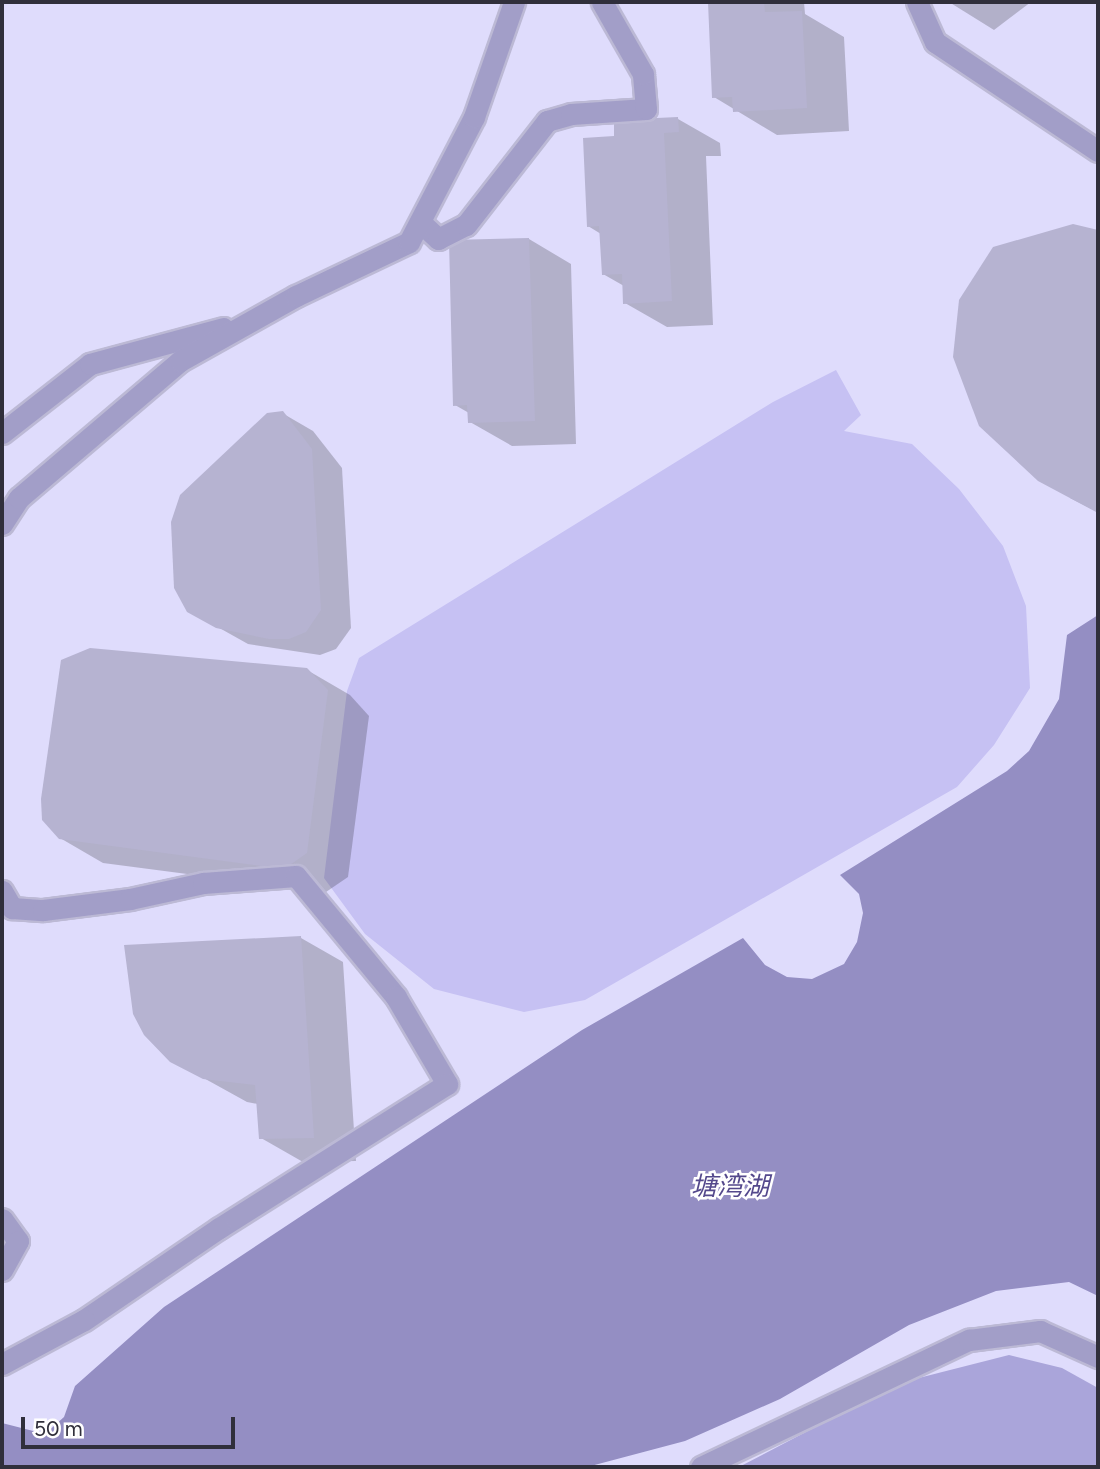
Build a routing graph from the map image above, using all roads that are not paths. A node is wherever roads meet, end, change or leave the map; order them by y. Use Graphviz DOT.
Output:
graph roads {
  1 [pos="514,2"];
  2 [pos="602,2"];
  3 [pos="917,2"];
  4 [pos="1098,151"];
  5 [pos="420,222"];
  6 [pos="255,319"];
  7 [pos="2,433"];
  8 [pos="2,524"];
  9 [pos="2,891"];
  10 [pos="2,1219"];
  11 [pos="2,1270"];
  12 [pos="1098,1357"];
  13 [pos="2,1364"];
  14 [pos="701,1467"];
  1 -- 5 [label="lane"];
  2 -- 5 [label="lane"];
  3 -- 4 [label="lane"];
  5 -- 6 [label="lane"];
  6 -- 7 [label="lane"];
  6 -- 8 [label="lane"];
  9 -- 13 [label="lane"];
  10 -- 11 [label="lane"];
  12 -- 14 [label="lane"];
}
